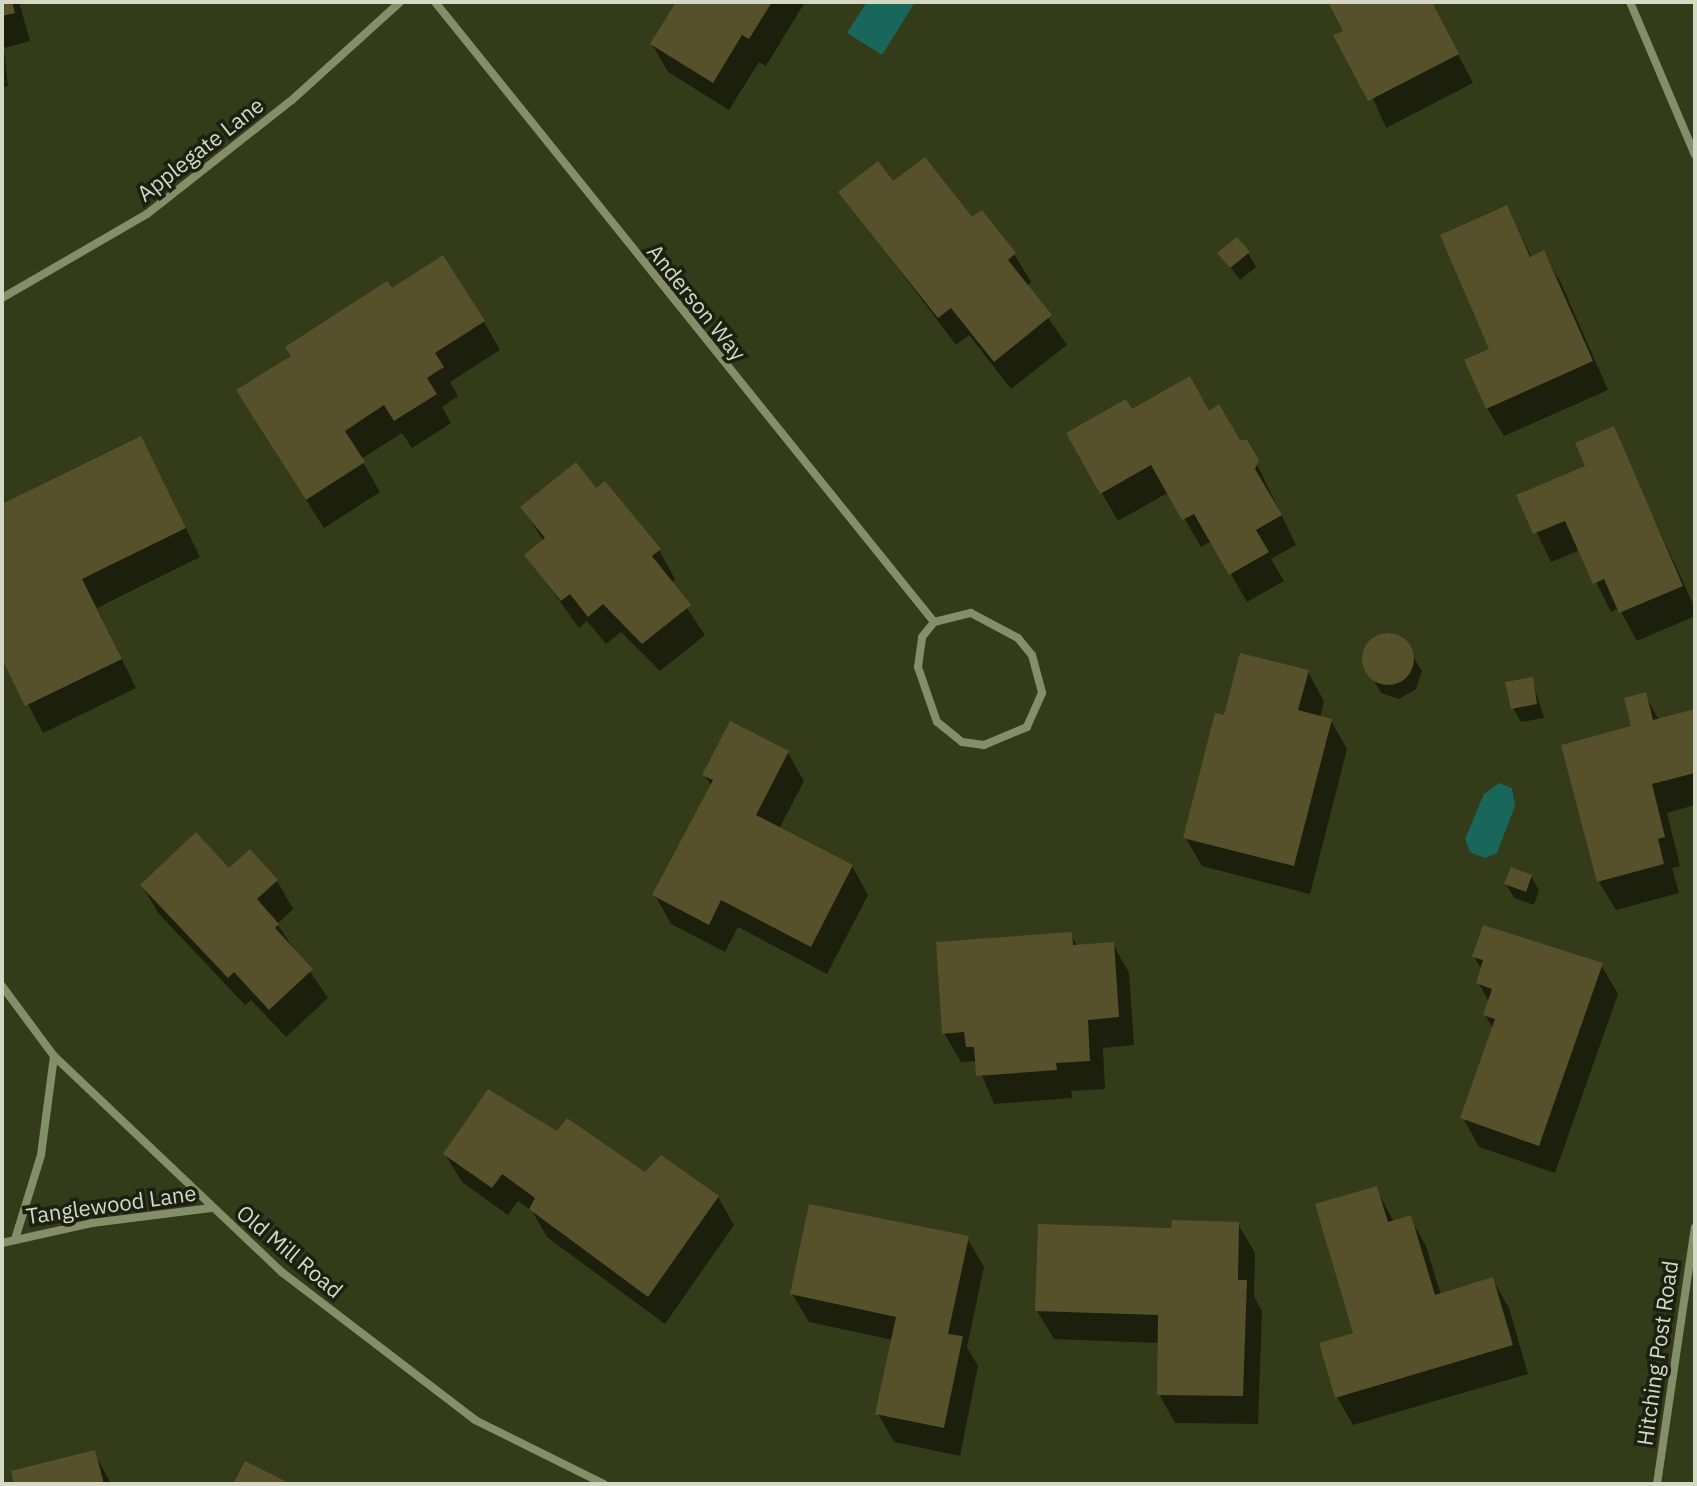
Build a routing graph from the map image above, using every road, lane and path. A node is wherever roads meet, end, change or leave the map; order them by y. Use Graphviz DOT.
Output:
graph roads {
  1 [pos="400,2"];
  2 [pos="435,2"];
  3 [pos="1630,2"];
  4 [pos="1695,155"];
  5 [pos="2,298"];
  6 [pos="934,622"];
  7 [pos="2,986"];
  8 [pos="54,1056"];
  9 [pos="211,1208"];
  10 [pos="1695,1228"];
  11 [pos="16,1236"];
  12 [pos="2,1243"];
  13 [pos="604,1484"];
  14 [pos="1657,1484"];
  1 -- 5 [label="street, Applegate Lane"];
  2 -- 6 [label="street, Anderson Way"];
  3 -- 4 [label="street"];
  6 -- 6 [label="street"];
  7 -- 8 [label="street, Old Mill Road"];
  8 -- 9 [label="street, Old Mill Road"];
  8 -- 11 [label="street, Tanglewood Lane"];
  9 -- 11 [label="street, Tanglewood Lane"];
  9 -- 13 [label="street, Old Mill Road"];
  10 -- 14 [label="street, Hitching Post Road"];
  11 -- 12 [label="street, Tanglewood Lane"];
}
